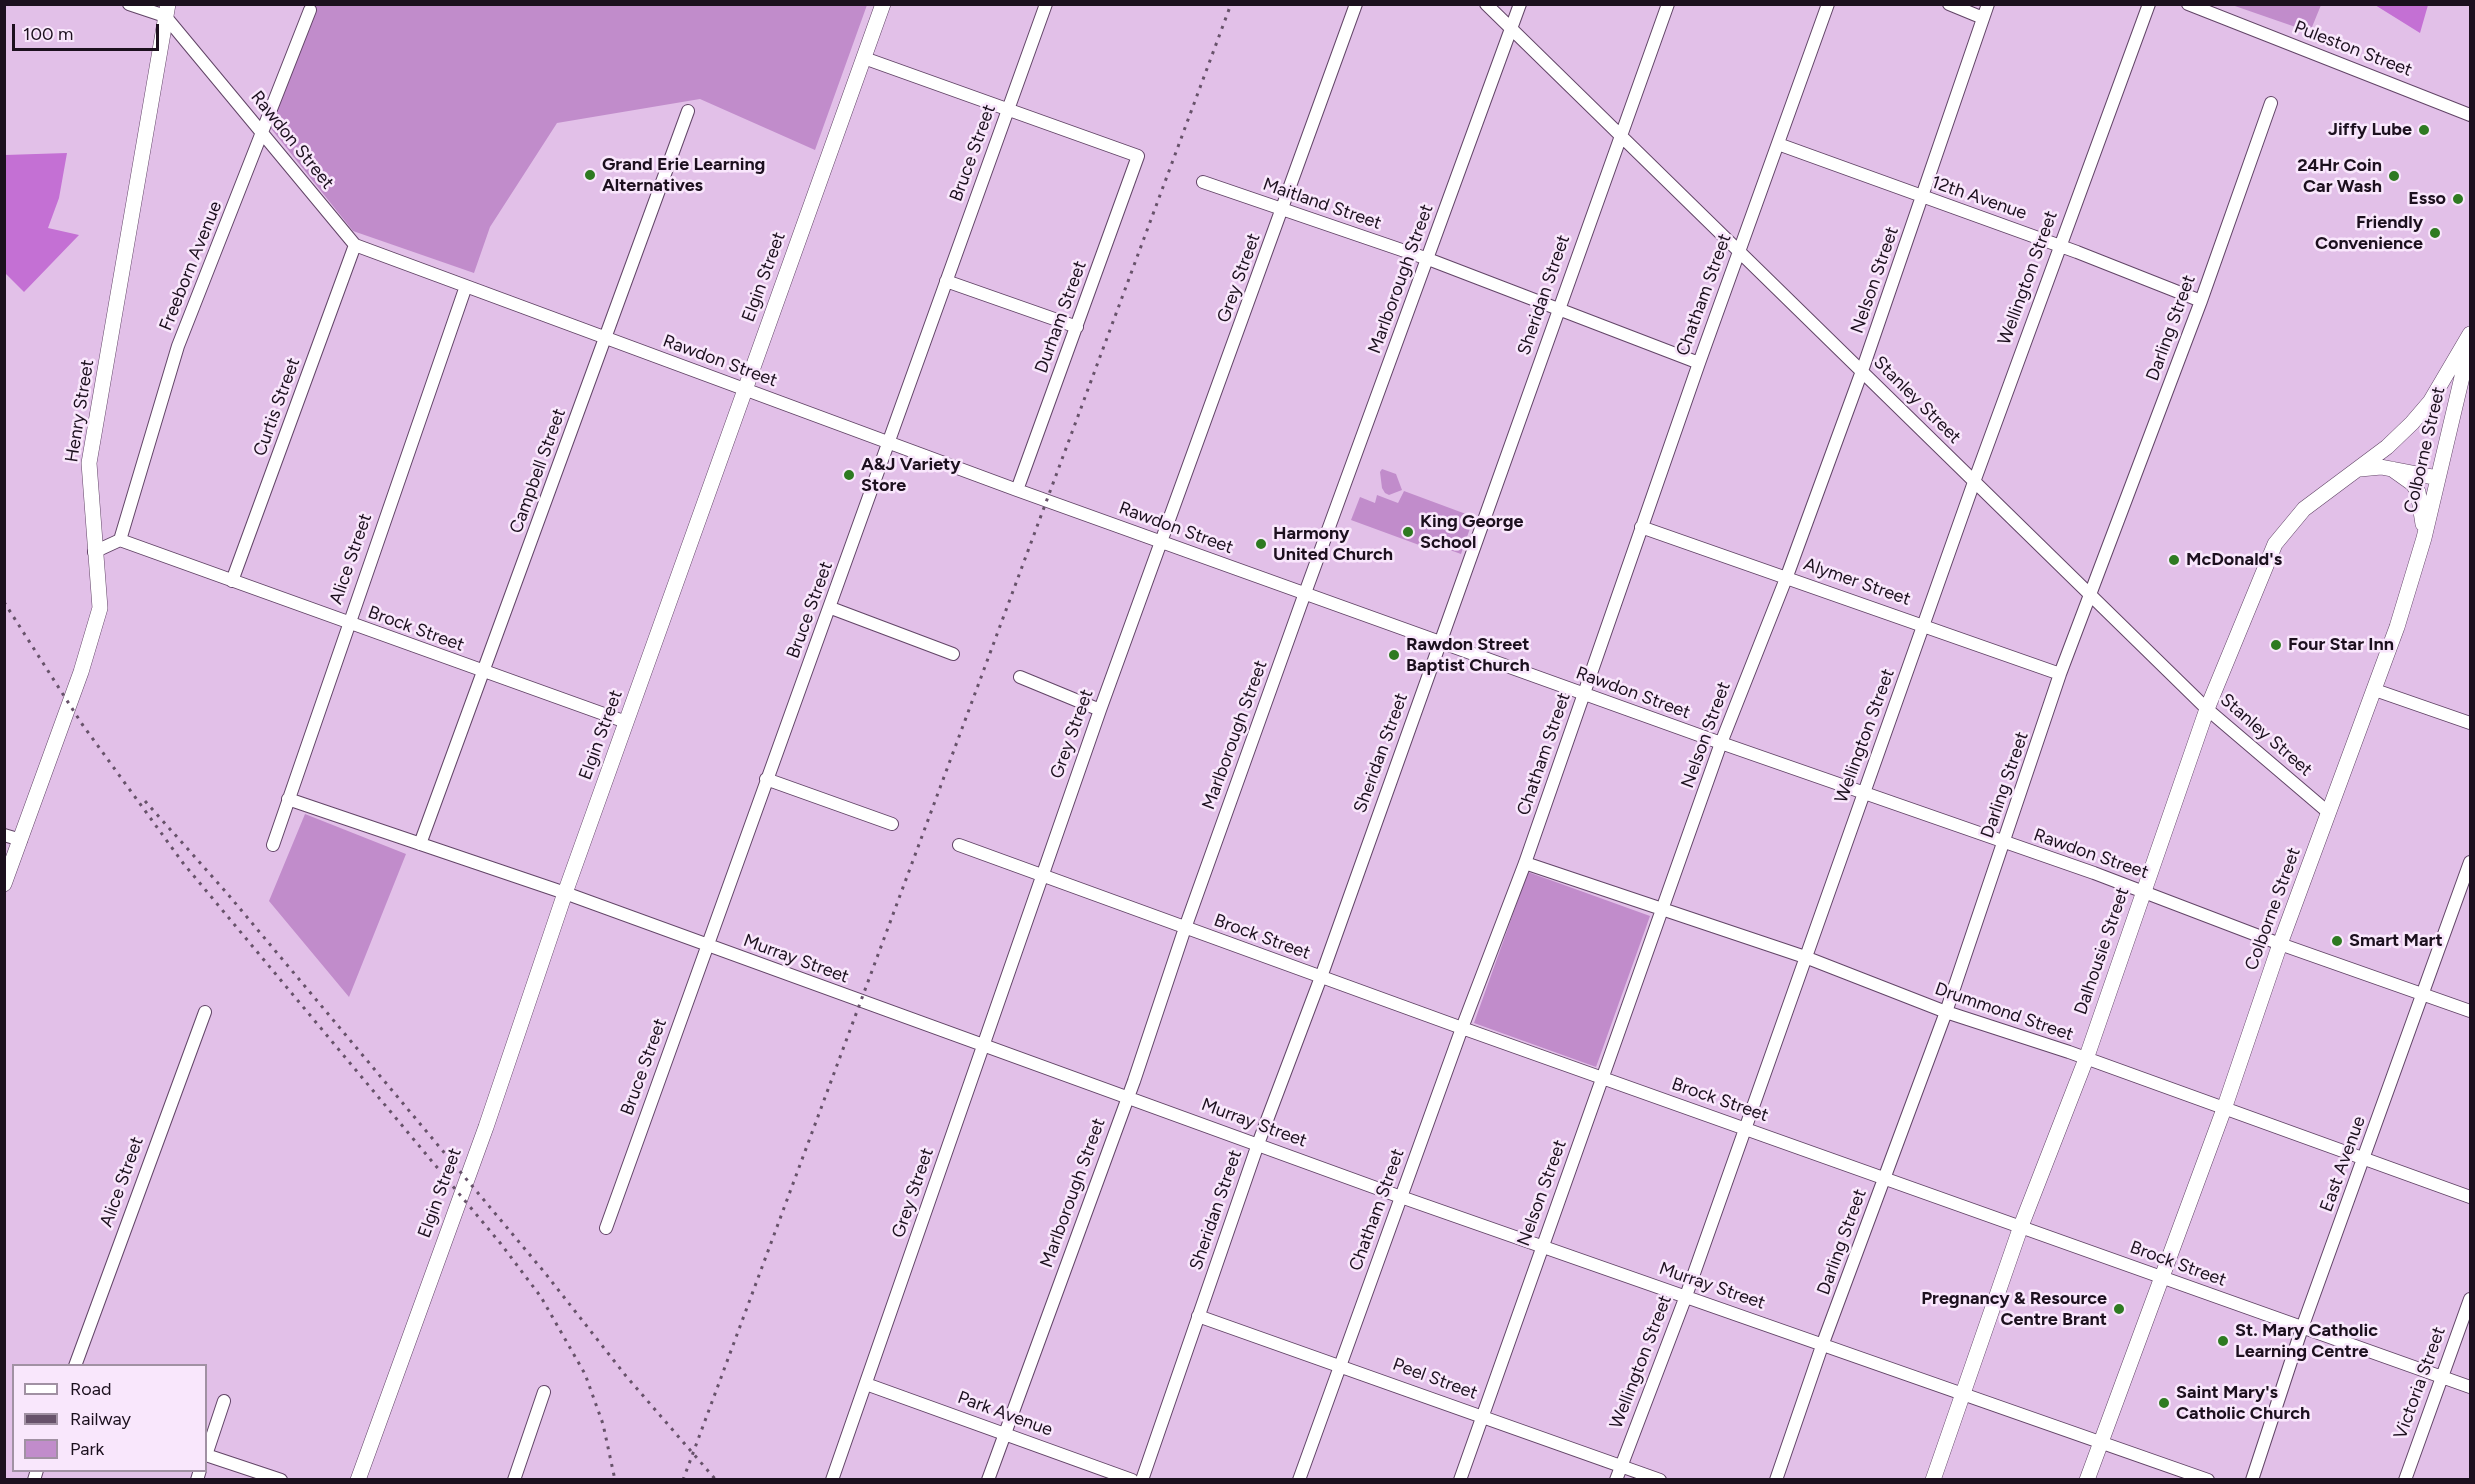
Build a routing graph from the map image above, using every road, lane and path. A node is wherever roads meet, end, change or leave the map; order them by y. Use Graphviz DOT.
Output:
graph roads {
  1 [pos="129,4"];
  2 [pos="883,4"];
  3 [pos="1046,4"];
  4 [pos="1356,4"];
  5 [pos="1486,4"];
  6 [pos="1520,4"];
  7 [pos="1668,4"];
  8 [pos="1828,4"];
  9 [pos="1949,4"];
  10 [pos="1988,4"];
  11 [pos="2149,4"];
  12 [pos="2188,4"];
  13 [pos="167,10"];
  14 [pos="310,10"];
  15 [pos="1983,18"];
  16 [pos="1511,29"];
  17 [pos="864,58"];
  18 [pos="2271,102"];
  19 [pos="1007,110"];
  20 [pos="688,111"];
  21 [pos="2470,115"];
  22 [pos="264,132"];
  23 [pos="1620,133"];
  24 [pos="1778,144"];
  25 [pos="1203,182"];
  26 [pos="1923,198"];
  27 [pos="1283,210"];
  28 [pos="355,245"];
  29 [pos="2058,245"];
  30 [pos="1739,252"];
  31 [pos="1428,259"];
  32 [pos="946,281"];
  33 [pos="466,286"];
  34 [pos="2201,300"];
  35 [pos="1558,310"];
  36 [pos="1077,327"];
  37 [pos="2470,334"];
  38 [pos="606,337"];
  39 [pos="2470,343"];
  40 [pos="1699,363"];
  41 [pos="1862,371"];
  42 [pos="744,389"];
  43 [pos="890,442"];
  44 [pos="2360,469"];
  45 [pos="2392,469"];
  46 [pos="2438,478"];
  47 [pos="1974,482"];
  48 [pos="1017,490"];
  49 [pos="1641,527"];
  50 [pos="2424,538"];
  51 [pos="120,540"];
  52 [pos="1163,541"];
  53 [pos="94,552"];
  54 [pos="1787,576"];
  55 [pos="232,581"];
  56 [pos="1305,594"];
  57 [pos="2090,594"];
  58 [pos="831,608"];
  59 [pos="348,623"];
  60 [pos="1924,625"];
  61 [pos="1439,643"];
  62 [pos="953,654"];
  63 [pos="482,672"];
  64 [pos="2060,674"];
  65 [pos="1020,677"];
  66 [pos="2375,690"];
  67 [pos="1584,694"];
  68 [pos="2207,709"];
  69 [pos="1100,710"];
  70 [pos="626,722"];
  71 [pos="2470,723"];
  72 [pos="1721,743"];
  73 [pos="766,779"];
  74 [pos="1864,792"];
  75 [pos="288,799"];
  76 [pos="2329,813"];
  77 [pos="892,824"];
  78 [pos="4,835"];
  79 [pos="21,840"];
  80 [pos="2004,843"];
  81 [pos="420,844"];
  82 [pos="273,845"];
  83 [pos="959,845"];
  84 [pos="2470,862"];
  85 [pos="1525,863"];
  86 [pos="1041,877"];
  87 [pos="4,884"];
  88 [pos="2142,891"];
  89 [pos="565,893"];
  90 [pos="1663,908"];
  91 [pos="1185,928"];
  92 [pos="2280,944"];
  93 [pos="706,946"];
  94 [pos="1805,957"];
  95 [pos="1321,976"];
  96 [pos="2423,994"];
  97 [pos="2470,1011"];
  98 [pos="205,1012"];
  99 [pos="1946,1012"];
  100 [pos="1462,1028"];
  101 [pos="983,1046"];
  102 [pos="2086,1059"];
  103 [pos="1603,1078"];
  104 [pos="1128,1097"];
  105 [pos="2224,1109"];
  106 [pos="1745,1127"];
  107 [pos="1258,1144"];
  108 [pos="2365,1160"];
  109 [pos="1885,1180"];
  110 [pos="1401,1197"];
  111 [pos="2470,1197"];
  112 [pos="2021,1226"];
  113 [pos="606,1227"];
  114 [pos="1542,1245"];
  115 [pos="2162,1278"];
  116 [pos="1686,1296"];
  117 [pos="2470,1299"];
  118 [pos="1198,1316"];
  119 [pos="2302,1328"];
  120 [pos="1823,1343"];
  121 [pos="75,1364"];
  122 [pos="1340,1364"];
  123 [pos="2441,1377"];
  124 [pos="866,1384"];
  125 [pos="2470,1387"];
  126 [pos="544,1392"];
  127 [pos="1963,1393"];
  128 [pos="224,1401"];
  129 [pos="1483,1416"];
  130 [pos="1004,1433"];
  131 [pos="2100,1442"];
  132 [pos="207,1452"];
  133 [pos="207,1455"];
  134 [pos="1621,1465"];
  135 [pos="281,1479"];
  136 [pos="357,1479"];
  137 [pos="514,1479"];
  138 [pos="832,1479"];
  139 [pos="988,1479"];
  140 [pos="1132,1479"];
  141 [pos="1142,1479"];
  142 [pos="1299,1479"];
  143 [pos="1460,1479"];
  144 [pos="1616,1479"];
  145 [pos="1660,1479"];
  146 [pos="1776,1479"];
  147 [pos="1933,1479"];
  148 [pos="2087,1479"];
  149 [pos="2208,1479"];
  150 [pos="2252,1479"];
  151 [pos="2404,1479"];
  1 -- 13 [label="street"];
  2 -- 17 [label="main road, Elgin Street"];
  3 -- 19 [label="street, Bruce Street"];
  4 -- 27 [label="street, Grey Street"];
  5 -- 16 [label="street, Stanley Street"];
  6 -- 16 [label="street, Marlborough Street"];
  7 -- 23 [label="street, Sheridan Street"];
  8 -- 24 [label="street, Chatham Street"];
  9 -- 15 [label="street"];
  10 -- 15 [label="street, Nelson Street"];
  11 -- 29 [label="street, Wellington Street"];
  12 -- 21 [label="street, Puleston Street"];
  13 -- 22 [label="street, Rawdon Street"];
  13 -- 53 [label="main road, Henry Street"];
  14 -- 22 [label="street, Freeborn Avenue"];
  15 -- 26 [label="street, Nelson Street"];
  16 -- 23 [label="street, Stanley Street"];
  16 -- 31 [label="street, Marlborough Street"];
  17 -- 19 [label="street"];
  17 -- 42 [label="main road, Elgin Street"];
  18 -- 34 [label="street, Darling Street"];
  19 -- 32 [label="street, Bruce Street"];
  19 -- 36 [label="street, Durham Street"];
  20 -- 38 [label="street, Campbell Street"];
  22 -- 28 [label="street, Rawdon Street"];
  22 -- 51 [label="street, Freeborn Avenue"];
  23 -- 30 [label="street, Stanley Street"];
  23 -- 35 [label="street, Sheridan Street"];
  24 -- 26 [label="street, 12th Avenue"];
  24 -- 30 [label="street, Chatham Street"];
  25 -- 27 [label="street, Maitland Street"];
  26 -- 29 [label="street, 12th Avenue"];
  26 -- 41 [label="street, Nelson Street"];
  27 -- 31 [label="street, Maitland Street"];
  27 -- 52 [label="street, Grey Street"];
  28 -- 33 [label="street, Rawdon Street"];
  28 -- 55 [label="street, Curtis Street"];
  29 -- 34 [label="street, 12th Avenue"];
  29 -- 47 [label="street, Wellington Street"];
  30 -- 40 [label="street, Chatham Street"];
  30 -- 41 [label="street, Stanley Street"];
  31 -- 35 [label="street, Maitland Street"];
  31 -- 56 [label="street, Marlborough Street"];
  32 -- 36 [label="street"];
  32 -- 43 [label="street, Bruce Street"];
  33 -- 38 [label="street, Rawdon Street"];
  33 -- 59 [label="street, Alice Street"];
  34 -- 57 [label="street, Darling Street"];
  35 -- 40 [label="street, Maitland Street"];
  35 -- 61 [label="street, Sheridan Street"];
  36 -- 48 [label="street, Durham Street"];
  37 -- 44 [label="main road, Dalhousie Street"];
  38 -- 42 [label="street, Rawdon Street"];
  38 -- 63 [label="street, Campbell Street"];
  39 -- 46 [label="main road, Colborne Street"];
  40 -- 49 [label="street, Chatham Street"];
  41 -- 47 [label="street, Stanley Street"];
  41 -- 54 [label="street, Nelson Street"];
  42 -- 43 [label="street, Rawdon Street"];
  42 -- 70 [label="main road, Elgin Street"];
  43 -- 48 [label="street, Rawdon Street"];
  43 -- 58 [label="street, Bruce Street"];
  44 -- 45 [label="main road"];
  44 -- 68 [label="main road, Dalhousie Street"];
  45 -- 46 [label="main road"];
  45 -- 50 [label="main road"];
  46 -- 50 [label="main road, Colborne Street"];
  47 -- 57 [label="street, Stanley Street"];
  47 -- 60 [label="street, Wellington Street"];
  48 -- 52 [label="street, Rawdon Street"];
  49 -- 54 [label="street, Alymer Street"];
  49 -- 67 [label="street, Chatham Street"];
  50 -- 66 [label="main road, Colborne Street"];
  51 -- 53 [label="street"];
  51 -- 55 [label="street, Brock Street"];
  52 -- 56 [label="street, Rawdon Street"];
  52 -- 69 [label="street, Grey Street"];
  53 -- 79 [label="main road, Henry Street"];
  54 -- 60 [label="street, Alymer Street"];
  54 -- 72 [label="street, Nelson Street"];
  55 -- 59 [label="street, Brock Street"];
  56 -- 61 [label="street, Rawdon Street"];
  56 -- 91 [label="street, Marlborough Street"];
  57 -- 64 [label="street, Darling Street"];
  57 -- 68 [label="street, Stanley Street"];
  58 -- 62 [label="street"];
  58 -- 73 [label="street, Bruce Street"];
  59 -- 63 [label="street, Brock Street"];
  59 -- 75 [label="street, Alice Street"];
  60 -- 64 [label="street, Alymer Street"];
  60 -- 74 [label="street, Wellington Street"];
  61 -- 67 [label="street, Rawdon Street"];
  61 -- 95 [label="street, Sheridan Street"];
  63 -- 70 [label="street, Brock Street"];
  63 -- 81 [label="street, Campbell Street"];
  64 -- 80 [label="street, Darling Street"];
  65 -- 69 [label="street"];
  66 -- 71 [label="street"];
  66 -- 76 [label="main road, Colborne Street"];
  67 -- 72 [label="street, Rawdon Street"];
  67 -- 85 [label="street, Chatham Street"];
  68 -- 76 [label="street, Stanley Street"];
  68 -- 88 [label="main road, Dalhousie Street"];
  69 -- 86 [label="street, Grey Street"];
  70 -- 89 [label="main road, Elgin Street"];
  72 -- 74 [label="street, Rawdon Street"];
  72 -- 90 [label="street, Nelson Street"];
  73 -- 77 [label="street"];
  73 -- 93 [label="street, Bruce Street"];
  74 -- 80 [label="street, Rawdon Street"];
  74 -- 94 [label="street, Wellington Street"];
  75 -- 81 [label="street, Murray Street"];
  75 -- 82 [label="street, Alice Street"];
  76 -- 92 [label="main road, Colborne Street"];
  78 -- 79 [label="street"];
  79 -- 87 [label="main road, Henry Street"];
  80 -- 88 [label="street, Rawdon Street"];
  80 -- 99 [label="street, Darling Street"];
  81 -- 89 [label="street, Murray Street"];
  83 -- 86 [label="street, Brock Street"];
  84 -- 96 [label="street, East Avenue"];
  85 -- 90 [label="street, Drummond Street"];
  85 -- 100 [label="street, Chatham Street"];
  86 -- 91 [label="street, Brock Street"];
  86 -- 101 [label="street, Grey Street"];
  88 -- 92 [label="street, Rawdon Street"];
  88 -- 102 [label="main road, Dalhousie Street"];
  89 -- 93 [label="street, Murray Street"];
  89 -- 136 [label="main road, Elgin Street"];
  90 -- 94 [label="street, Drummond Street"];
  90 -- 103 [label="street, Nelson Street"];
  91 -- 95 [label="street, Brock Street"];
  91 -- 104 [label="street, Marlborough Street"];
  92 -- 96 [label="street, Rawdon Street"];
  92 -- 105 [label="main road, Colborne Street"];
  93 -- 101 [label="street, Murray Street"];
  93 -- 113 [label="street, Bruce Street"];
  94 -- 99 [label="street, Drummond Street"];
  94 -- 106 [label="street, Wellington Street"];
  95 -- 100 [label="street, Brock Street"];
  95 -- 107 [label="street, Sheridan Street"];
  96 -- 97 [label="street, Rawdon Street"];
  96 -- 108 [label="street, East Avenue"];
  98 -- 121 [label="street, Alice Street"];
  99 -- 102 [label="street, Drummond Street"];
  99 -- 109 [label="street, Darling Street"];
  100 -- 103 [label="street, Brock Street"];
  100 -- 110 [label="street, Chatham Street"];
  101 -- 104 [label="street, Murray Street"];
  101 -- 124 [label="street, Grey Street"];
  102 -- 105 [label="street, Drummond Street"];
  102 -- 112 [label="main road, Dalhousie Street"];
  103 -- 106 [label="street, Brock Street"];
  103 -- 114 [label="street, Nelson Street"];
  104 -- 107 [label="street, Murray Street"];
  104 -- 130 [label="street, Marlborough Street"];
  105 -- 108 [label="street, Drummond Street"];
  105 -- 115 [label="main road, Colborne Street"];
  106 -- 109 [label="street, Brock Street"];
  106 -- 116 [label="street, Wellington Street"];
  107 -- 110 [label="street, Murray Street"];
  107 -- 118 [label="street, Sheridan Street"];
  108 -- 111 [label="street, Drummond Street"];
  108 -- 119 [label="street, East Avenue"];
  109 -- 112 [label="street, Brock Street"];
  109 -- 120 [label="street, Darling Street"];
  110 -- 114 [label="street, Murray Street"];
  110 -- 122 [label="street, Chatham Street"];
  112 -- 115 [label="street, Brock Street"];
  112 -- 127 [label="main road, Dalhousie Street"];
  114 -- 116 [label="street, Murray Street"];
  114 -- 129 [label="street, Nelson Street"];
  115 -- 119 [label="street, Brock Street"];
  115 -- 131 [label="main road, Colborne Street"];
  116 -- 120 [label="street, Murray Street"];
  116 -- 134 [label="street, Wellington Street"];
  117 -- 123 [label="street, Victoria Street"];
  118 -- 122 [label="street, Peel Street"];
  118 -- 141 [label="street, Sheridan Street"];
  119 -- 123 [label="street, Brock Street"];
  119 -- 150 [label="street, East Avenue"];
  120 -- 127 [label="street, Murray Street"];
  120 -- 146 [label="street, Darling Street"];
  122 -- 129 [label="street, Peel Street"];
  122 -- 142 [label="street, Chatham Street"];
  123 -- 125 [label="street, Brock Street"];
  123 -- 151 [label="street, Victoria Street"];
  124 -- 130 [label="street, Park Avenue"];
  124 -- 138 [label="street, Grey Street"];
  126 -- 137 [label="street"];
  127 -- 131 [label="street, Murray Street"];
  127 -- 147 [label="main road, Dalhousie Street"];
  128 -- 132 [label="street"];
  129 -- 134 [label="street, Peel Street"];
  129 -- 143 [label="street, Nelson Street"];
  130 -- 139 [label="street, Marlborough Street"];
  130 -- 140 [label="street, Park Avenue"];
  131 -- 148 [label="main road, Colborne Street"];
  131 -- 149 [label="street, Murray Street"];
  133 -- 135 [label="street"];
  134 -- 144 [label="street, Wellington Street"];
  134 -- 145 [label="street, Peel Street"];
}
